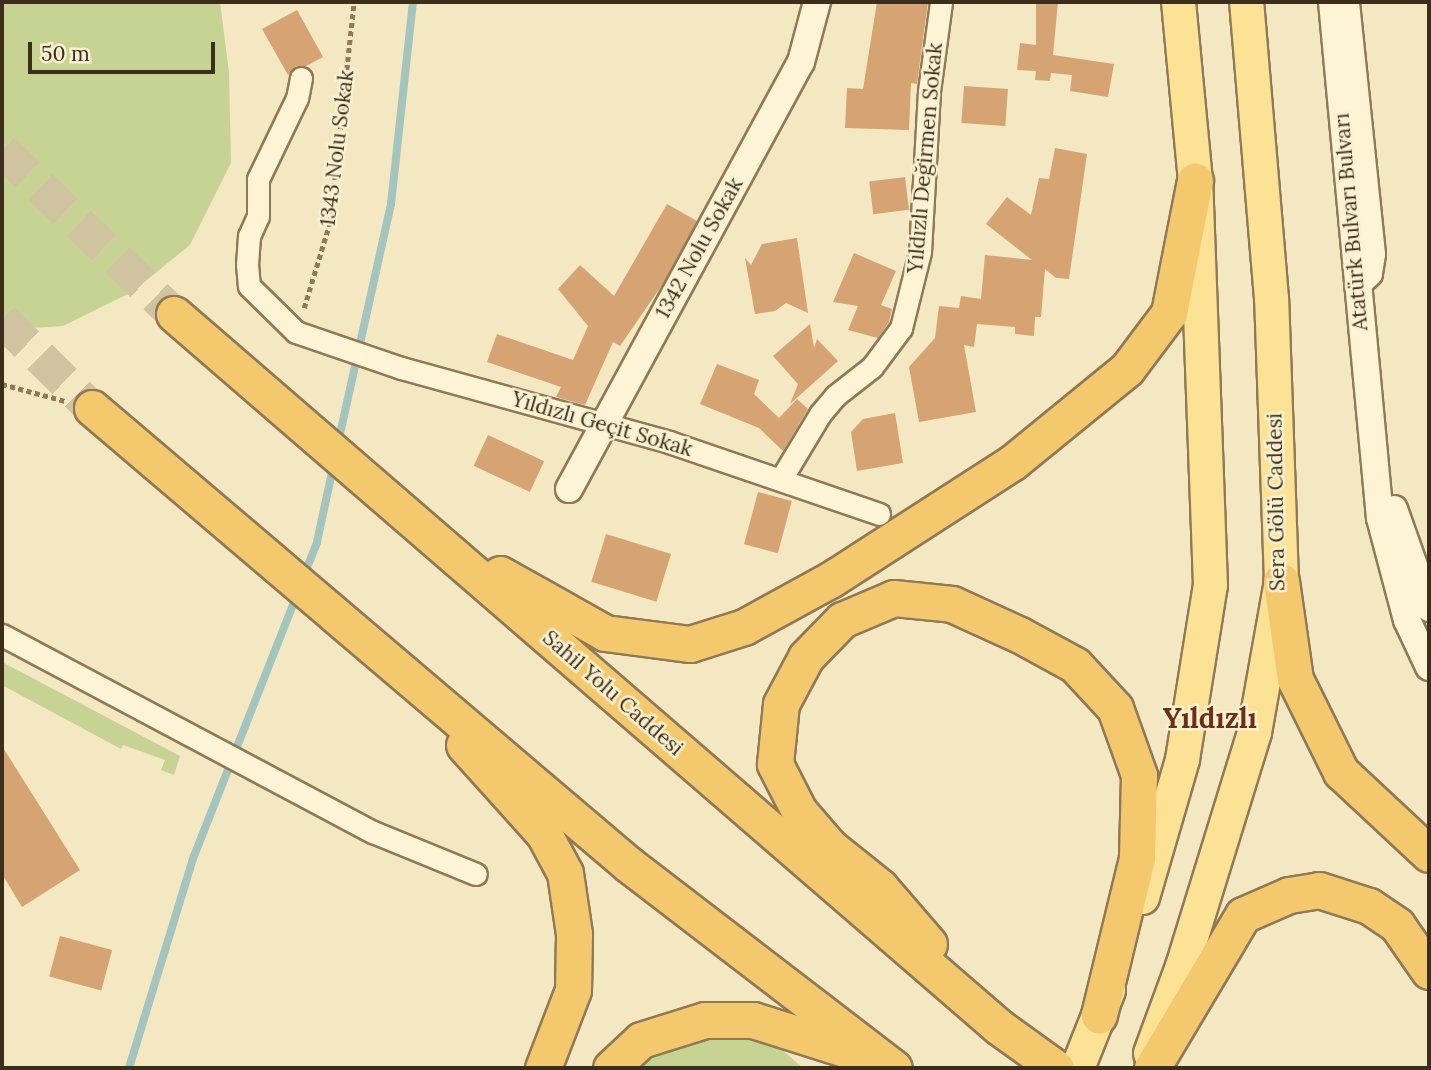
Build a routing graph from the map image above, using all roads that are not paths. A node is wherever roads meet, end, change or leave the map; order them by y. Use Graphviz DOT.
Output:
graph roads {
  1 [pos="817,2"];
  2 [pos="941,2"];
  3 [pos="1178,2"];
  4 [pos="1245,2"];
  5 [pos="1332,2"];
  6 [pos="1348,2"];
  7 [pos="301,78"];
  8 [pos="1195,181"];
  9 [pos="1356,288"];
  10 [pos="174,314"];
  11 [pos="322,344"];
  12 [pos="92,408"];
  13 [pos="602,425"];
  14 [pos="1370,442"];
  15 [pos="781,479"];
  16 [pos="569,489"];
  17 [pos="879,513"];
  18 [pos="408,517"];
  19 [pos="1281,581"];
  20 [pos="1429,608"];
  21 [pos="2,635"];
  22 [pos="397,665"];
  23 [pos="1429,667"];
  24 [pos="1429,854"];
  25 [pos="476,874"];
  26 [pos="1429,971"];
  27 [pos="1099,1015"];
  28 [pos="999,1027"];
  29 [pos="1071,1067"];
  30 [pos="544,1068"];
  31 [pos="611,1068"];
  32 [pos="894,1068"];
  33 [pos="1144,1068"];
  34 [pos="1152,1068"];
  1 -- 13 [label="street, 1342 Nolu Sokak"];
  2 -- 15 [label="street, Yıldızlı Değirmen Sokak"];
  3 -- 8 [label="main road"];
  4 -- 19 [label="main road, Sera Gölü Caddesi"];
  5 -- 9 [label="street, Atatürk Bulvarı Bulvarı"];
  6 -- 9 [label="street"];
  7 -- 11 [label="street, 1343 Nolu Sokak"];
  8 -- 18 [label="highway"];
  8 -- 27 [label="main road"];
  9 -- 14 [label="street, Atatürk Bulvarı Bulvarı"];
  10 -- 18 [label="highway, Sahil Yolu Caddesi"];
  11 -- 13 [label="street, Yıldızlı Geçit Sokak"];
  12 -- 22 [label="highway"];
  13 -- 15 [label="street, Yıldızlı Geçit Sokak"];
  13 -- 16 [label="street, 1342 Nolu Sokak"];
  14 -- 20 [label="street, Atatürk Bulvarı Bulvarı"];
  14 -- 23 [label="street, Atatürk Bulvarı Bulvarı"];
  15 -- 17 [label="street, Yıldızlı Geçit Sokak"];
  18 -- 28 [label="highway, Sahil Yolu Caddesi"];
  19 -- 24 [label="highway"];
  19 -- 33 [label="main road, Sera Gölü Caddesi"];
  21 -- 25 [label="street"];
  22 -- 30 [label="highway"];
  22 -- 32 [label="highway"];
  26 -- 34 [label="highway"];
  27 -- 28 [label="highway"];
  27 -- 29 [label="main road"];
  28 -- 29 [label="highway, Sahil Yolu Caddesi"];
  31 -- 32 [label="highway"];
}
